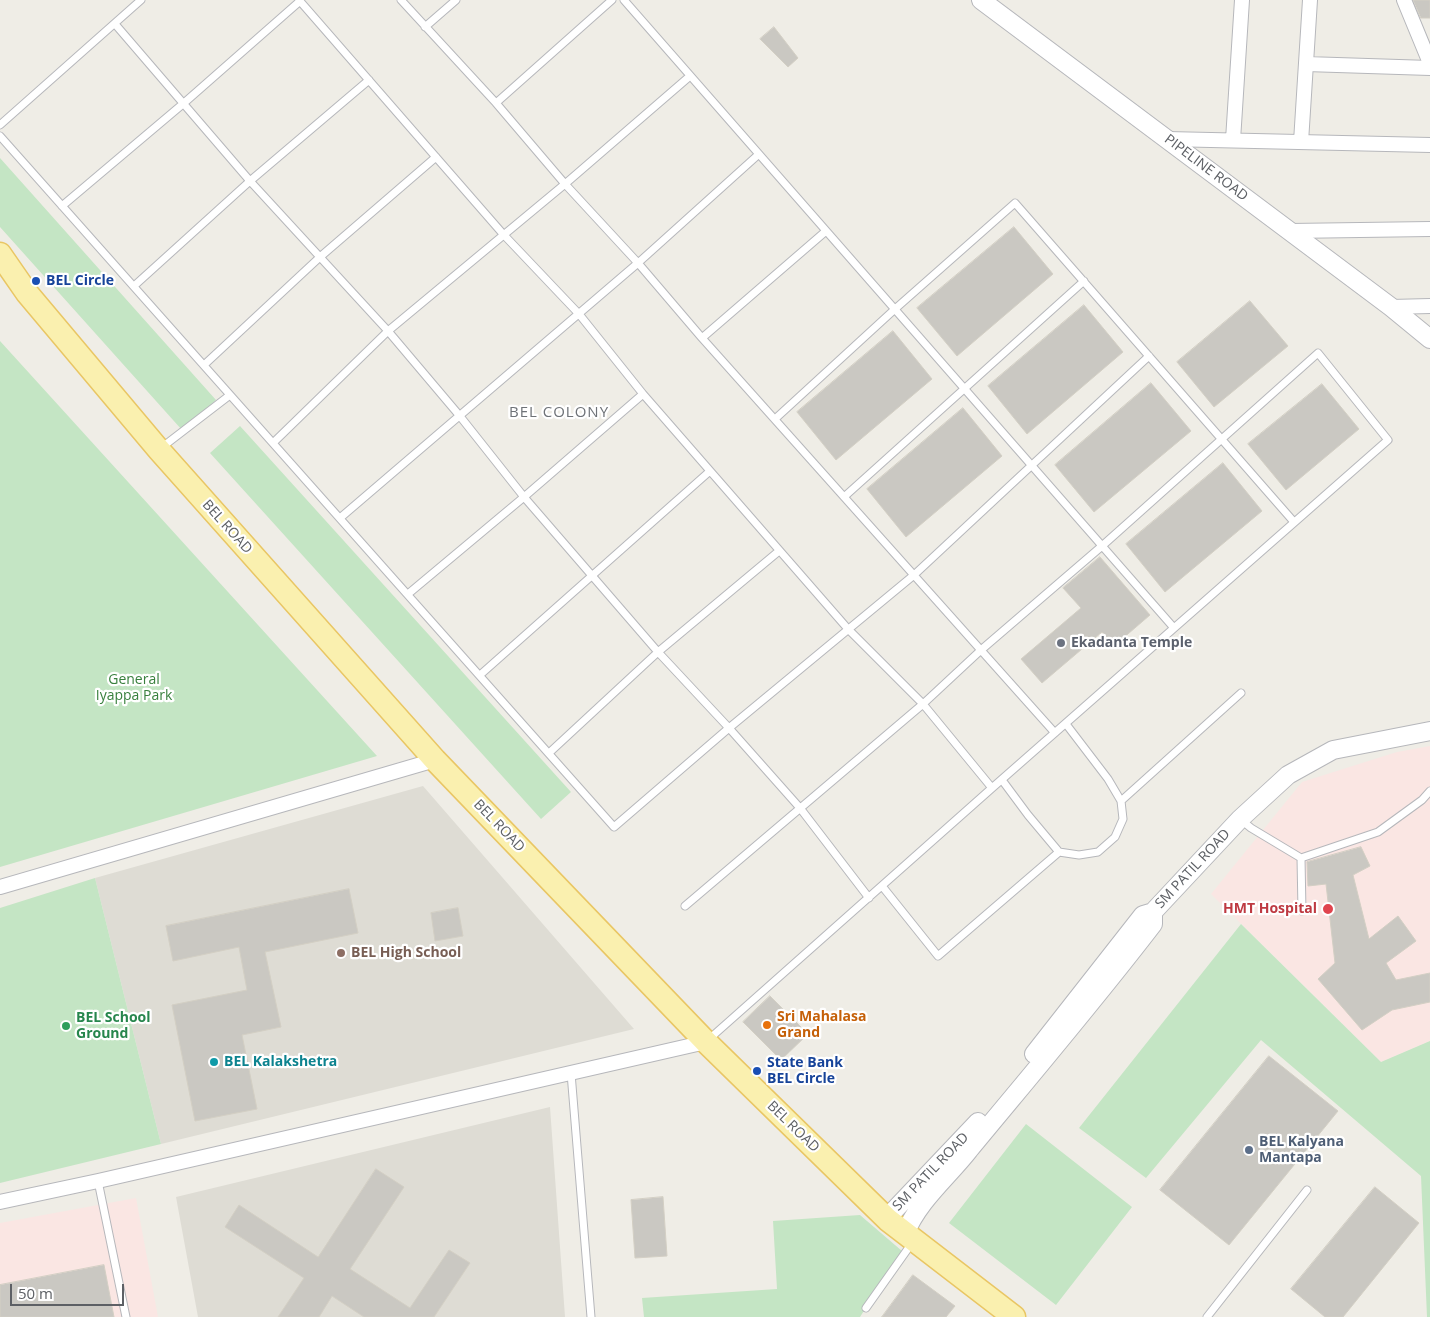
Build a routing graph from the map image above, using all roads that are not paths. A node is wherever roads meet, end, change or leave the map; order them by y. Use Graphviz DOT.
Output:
graph roads {
  1 [pos="141,0"];
  2 [pos="300,0"];
  3 [pos="401,0"];
  4 [pos="456,0"];
  5 [pos="612,0"];
  6 [pos="624,0"];
  7 [pos="981,0"];
  8 [pos="1242,0"];
  9 [pos="1310,0"];
  10 [pos="1404,0"];
  11 [pos="115,24"];
  12 [pos="425,27"];
  13 [pos="1430,63"];
  14 [pos="1306,64"];
  15 [pos="1430,68"];
  16 [pos="690,76"];
  17 [pos="369,80"];
  18 [pos="184,103"];
  19 [pos="496,103"];
  20 [pos="0,125"];
  21 [pos="0,136"];
  22 [pos="1167,139"];
  23 [pos="1233,140"];
  24 [pos="1302,142"];
  25 [pos="1430,145"];
  26 [pos="759,154"];
  27 [pos="436,157"];
  28 [pos="250,181"];
  29 [pos="566,184"];
  30 [pos="62,206"];
  31 [pos="1430,229"];
  32 [pos="826,231"];
  33 [pos="1290,231"];
  34 [pos="504,234"];
  35 [pos="0,254"];
  36 [pos="320,257"];
  37 [pos="638,263"];
  38 [pos="0,271"];
  39 [pos="1084,281"];
  40 [pos="134,286"];
  41 [pos="28,293"];
  42 [pos="1391,306"];
  43 [pos="1430,306"];
  44 [pos="895,309"];
  45 [pos="578,314"];
  46 [pos="388,331"];
  47 [pos="702,338"];
  48 [pos="1430,339"];
  49 [pos="1149,356"];
  50 [pos="204,365"];
  51 [pos="964,388"];
  52 [pos="643,394"];
  53 [pos="230,395"];
  54 [pos="458,415"];
  55 [pos="775,419"];
  56 [pos="1222,438"];
  57 [pos="273,442"];
  58 [pos="159,450"];
  59 [pos="1032,466"];
  60 [pos="710,471"];
  61 [pos="524,497"];
  62 [pos="844,497"];
  63 [pos="340,518"];
  64 [pos="1294,522"];
  65 [pos="1102,546"];
  66 [pos="779,551"];
  67 [pos="914,575"];
  68 [pos="592,576"];
  69 [pos="408,594"];
  70 [pos="1174,628"];
  71 [pos="848,629"];
  72 [pos="980,650"];
  73 [pos="658,652"];
  74 [pos="480,675"];
  75 [pos="1241,693"];
  76 [pos="924,704"];
  77 [pos="1066,724"];
  78 [pos="729,728"];
  79 [pos="1430,731"];
  80 [pos="1055,733"];
  81 [pos="549,753"];
  82 [pos="435,760"];
  83 [pos="1002,780"];
  84 [pos="992,788"];
  85 [pos="1430,791"];
  86 [pos="1122,801"];
  87 [pos="800,808"];
  88 [pos="1240,819"];
  89 [pos="1059,852"];
  90 [pos="1301,858"];
  91 [pos="0,886"];
  92 [pos="882,886"];
  93 [pos="869,898"];
  94 [pos="685,906"];
  95 [pos="1302,911"];
  96 [pos="1153,912"];
  97 [pos="706,1042"];
  98 [pos="571,1073"];
  99 [pos="98,1181"];
  100 [pos="1307,1190"];
  101 [pos="0,1202"];
  102 [pos="886,1219"];
  103 [pos="910,1237"];
  104 [pos="866,1308"];
  105 [pos="126,1317"];
  106 [pos="592,1317"];
  107 [pos="1014,1317"];
  108 [pos="1207,1317"];
  1 -- 11 [label="lane"];
  2 -- 17 [label="lane"];
  2 -- 18 [label="lane"];
  3 -- 12 [label="lane"];
  4 -- 12 [label="lane"];
  5 -- 19 [label="lane"];
  6 -- 16 [label="lane"];
  7 -- 22 [label="street, PIPELINE ROAD"];
  8 -- 23 [label="street"];
  9 -- 14 [label="street"];
  10 -- 13 [label="street"];
  11 -- 18 [label="lane"];
  11 -- 20 [label="lane"];
  12 -- 19 [label="lane"];
  14 -- 15 [label="street"];
  14 -- 24 [label="street"];
  16 -- 26 [label="lane"];
  16 -- 29 [label="lane"];
  17 -- 27 [label="lane"];
  17 -- 28 [label="lane"];
  18 -- 28 [label="lane"];
  18 -- 30 [label="lane"];
  19 -- 29 [label="lane"];
  21 -- 30 [label="lane"];
  22 -- 23 [label="street"];
  22 -- 33 [label="street, PIPELINE ROAD"];
  23 -- 24 [label="street"];
  24 -- 25 [label="street"];
  26 -- 32 [label="lane"];
  26 -- 37 [label="lane"];
  27 -- 34 [label="lane"];
  27 -- 36 [label="lane"];
  28 -- 36 [label="lane"];
  28 -- 40 [label="lane"];
  29 -- 34 [label="lane"];
  29 -- 37 [label="lane"];
  30 -- 40 [label="lane"];
  31 -- 33 [label="street"];
  32 -- 44 [label="lane"];
  32 -- 47 [label="lane"];
  33 -- 42 [label="street, PIPELINE ROAD"];
  34 -- 45 [label="lane"];
  34 -- 46 [label="lane"];
  35 -- 41 [label="main road, BEL ROAD"];
  36 -- 46 [label="lane"];
  36 -- 50 [label="lane"];
  37 -- 45 [label="lane"];
  37 -- 47 [label="lane"];
  38 -- 41 [label="main road, BEL ROAD"];
  39 -- 44 [label="lane"];
  39 -- 49 [label="lane"];
  39 -- 51 [label="lane"];
  40 -- 50 [label="lane"];
  41 -- 58 [label="main road, BEL ROAD"];
  42 -- 43 [label="street"];
  42 -- 48 [label="street, PIPELINE ROAD"];
  44 -- 51 [label="lane"];
  44 -- 55 [label="lane"];
  45 -- 52 [label="lane"];
  45 -- 54 [label="lane"];
  46 -- 54 [label="lane"];
  46 -- 57 [label="lane"];
  47 -- 55 [label="lane"];
  49 -- 56 [label="lane"];
  49 -- 59 [label="lane"];
  50 -- 53 [label="lane"];
  51 -- 59 [label="lane"];
  51 -- 62 [label="lane"];
  52 -- 60 [label="lane"];
  52 -- 61 [label="lane"];
  53 -- 57 [label="lane"];
  53 -- 58 [label="lane"];
  54 -- 61 [label="lane"];
  54 -- 63 [label="lane"];
  55 -- 62 [label="lane"];
  56 -- 64 [label="lane"];
  56 -- 64 [label="lane"];
  56 -- 65 [label="lane"];
  57 -- 63 [label="lane"];
  58 -- 82 [label="main road, BEL ROAD"];
  59 -- 65 [label="lane"];
  59 -- 67 [label="lane"];
  60 -- 66 [label="lane"];
  60 -- 68 [label="lane"];
  61 -- 68 [label="lane"];
  61 -- 69 [label="lane"];
  62 -- 67 [label="lane"];
  63 -- 69 [label="lane"];
  64 -- 70 [label="lane"];
  65 -- 70 [label="lane"];
  65 -- 72 [label="lane"];
  66 -- 71 [label="lane"];
  66 -- 73 [label="lane"];
  67 -- 71 [label="lane"];
  67 -- 72 [label="lane"];
  68 -- 73 [label="lane"];
  68 -- 74 [label="lane"];
  69 -- 74 [label="lane"];
  70 -- 77 [label="lane"];
  71 -- 76 [label="lane"];
  71 -- 78 [label="lane"];
  72 -- 76 [label="lane"];
  72 -- 80 [label="lane"];
  73 -- 78 [label="lane"];
  73 -- 81 [label="lane"];
  74 -- 81 [label="lane"];
  75 -- 86 [label="lane"];
  76 -- 84 [label="lane"];
  76 -- 87 [label="lane"];
  77 -- 80 [label="lane"];
  77 -- 86 [label="lane"];
  78 -- 81 [label="lane"];
  78 -- 87 [label="lane"];
  79 -- 88 [label="street, SM PATIL ROAD"];
  80 -- 83 [label="lane"];
  82 -- 91 [label="street"];
  82 -- 97 [label="main road, BEL ROAD"];
  83 -- 84 [label="lane"];
  83 -- 89 [label="lane"];
  84 -- 92 [label="lane"];
  85 -- 90 [label="lane"];
  86 -- 89 [label="lane"];
  87 -- 93 [label="lane"];
  87 -- 94 [label="lane"];
  88 -- 90 [label="lane"];
  88 -- 96 [label="street, SM PATIL ROAD"];
  89 -- 92 [label="lane"];
  90 -- 95 [label="lane"];
  92 -- 93 [label="lane"];
  93 -- 97 [label="lane"];
  96 -- 102 [label="street, SM PATIL ROAD"];
  96 -- 103 [label="street, SM PATIL ROAD"];
  97 -- 98 [label="street"];
  97 -- 102 [label="main road, BEL ROAD"];
  98 -- 99 [label="street"];
  98 -- 106 [label="lane"];
  99 -- 101 [label="street"];
  99 -- 105 [label="lane"];
  100 -- 108 [label="lane"];
  102 -- 103 [label="main road, BEL ROAD"];
  103 -- 104 [label="lane"];
  103 -- 107 [label="main road, BEL ROAD"];
}
